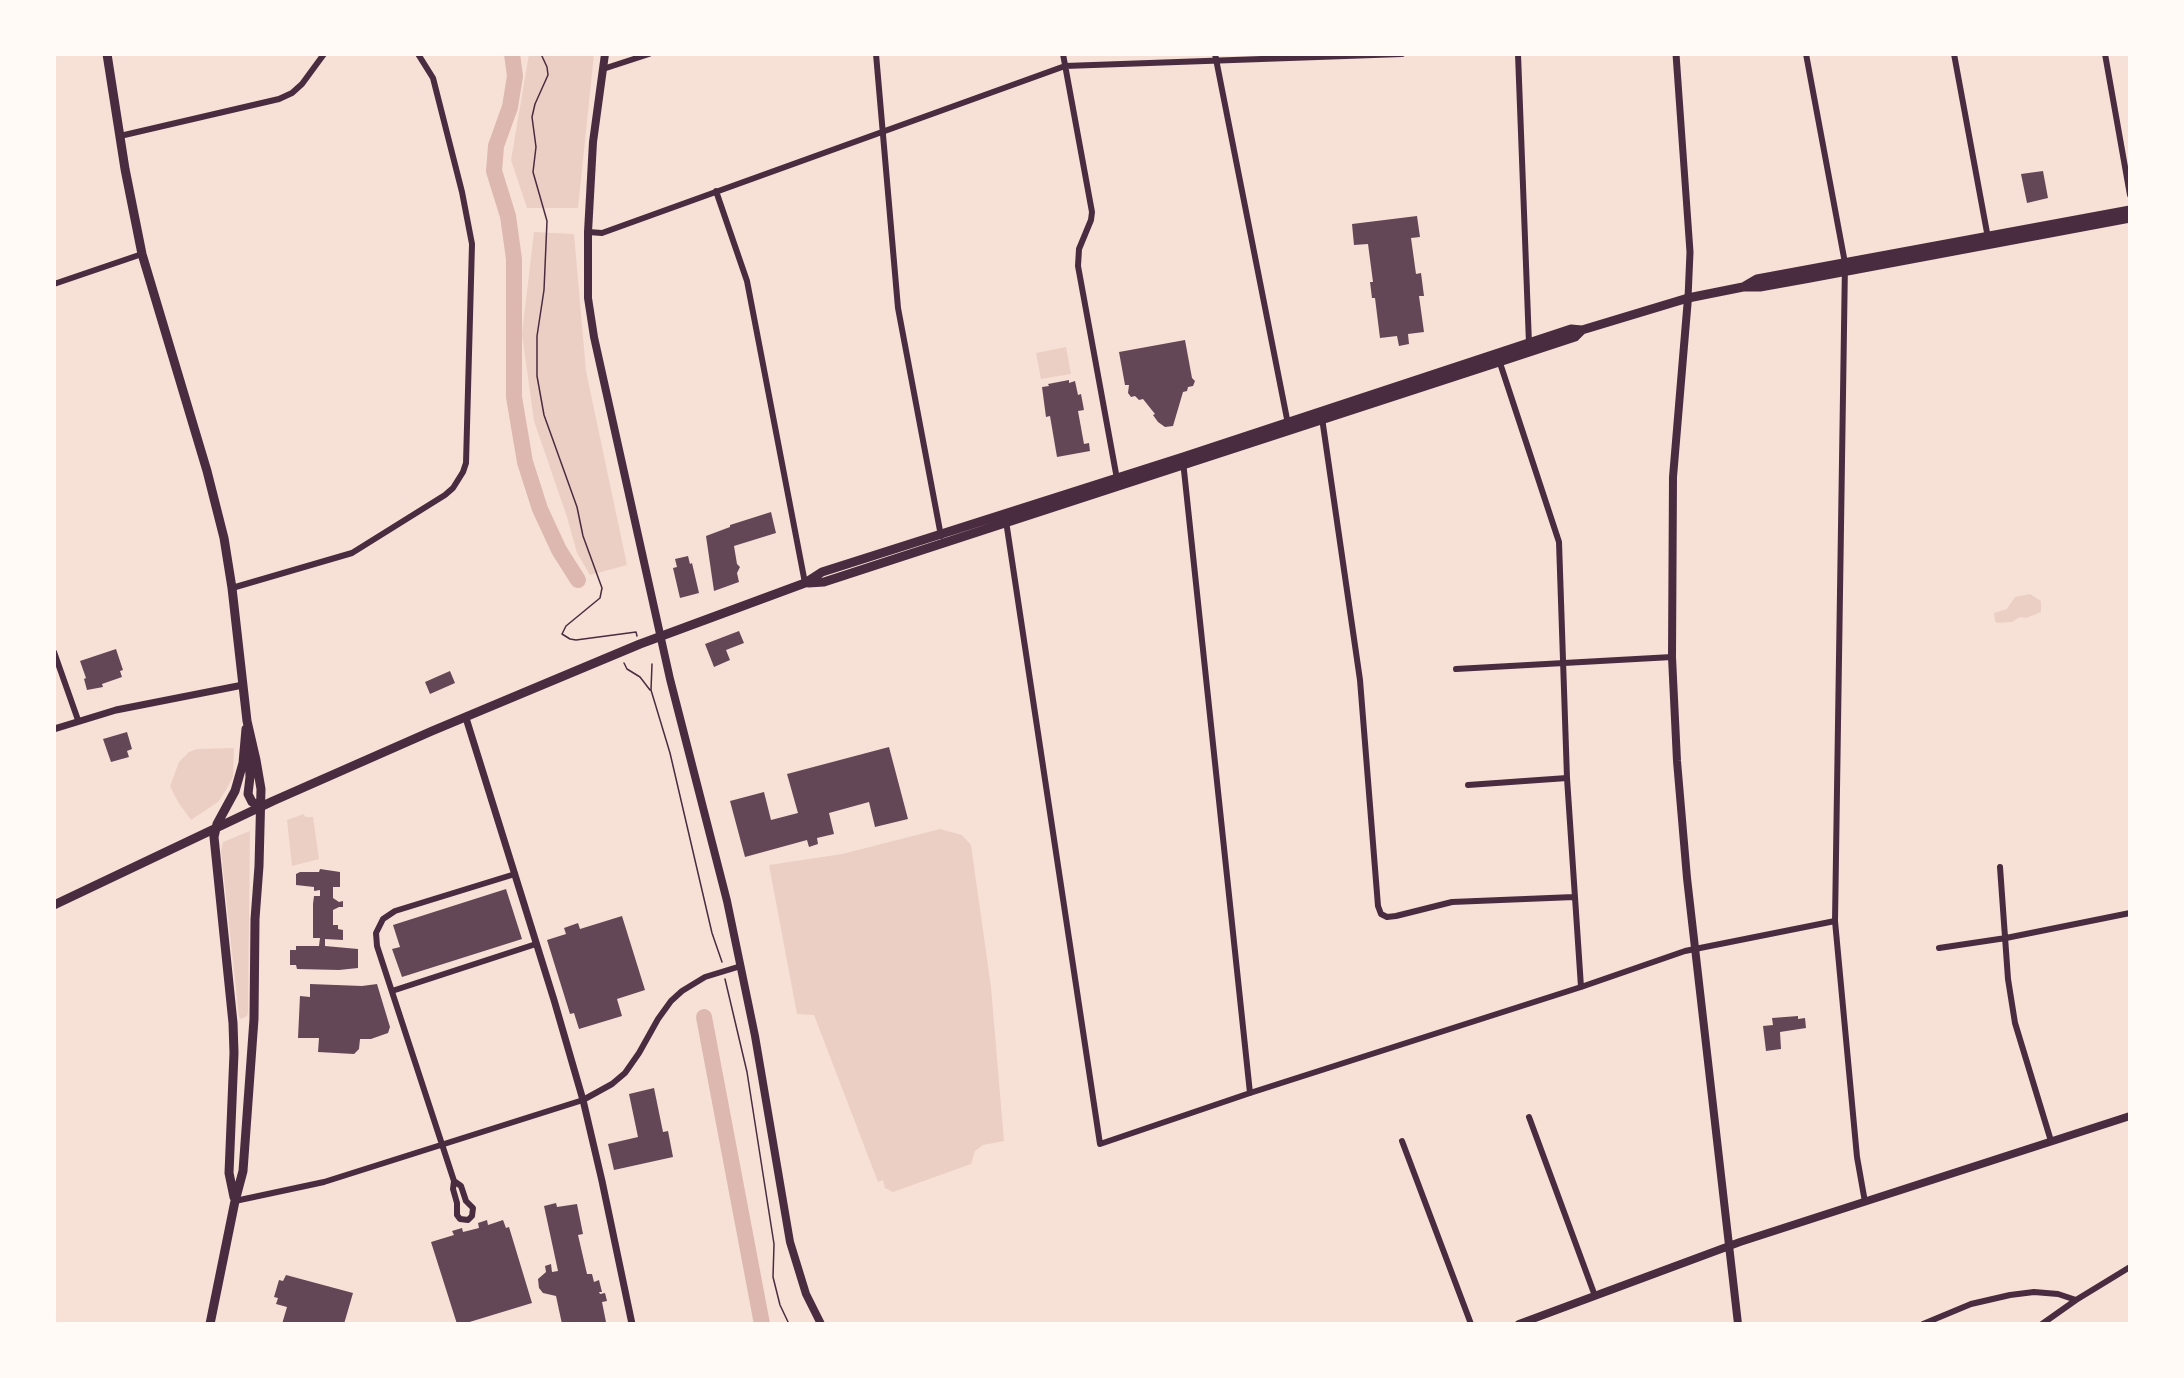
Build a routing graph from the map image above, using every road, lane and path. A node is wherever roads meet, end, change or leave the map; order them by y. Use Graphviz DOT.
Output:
graph roads {
  1 [pos="107,54"];
  2 [pos="324,54"];
  3 [pos="418,54"];
  4 [pos="541,54"];
  5 [pos="605,54"];
  6 [pos="649,54"];
  7 [pos="876,54"];
  8 [pos="1063,54"];
  9 [pos="1367,54"];
  10 [pos="1402,54"];
  11 [pos="1518,54"];
  12 [pos="1676,54"];
  13 [pos="1806,54"];
  14 [pos="1954,54"];
  15 [pos="2104,54"];
  16 [pos="1216,58"];
  17 [pos="1065,66"];
  18 [pos="603,69"];
  19 [pos="884,130"];
  20 [pos="120,136"];
  21 [pos="716,191"];
  22 [pos="2130,195"];
  23 [pos="2130,210"];
  24 [pos="2130,218"];
  25 [pos="588,232"];
  26 [pos="1989,240"];
  27 [pos="142,254"];
  28 [pos="1845,267"];
  29 [pos="54,284"];
  30 [pos="1688,298"];
  31 [pos="1530,347"];
  32 [pos="1498,358"];
  33 [pos="1322,415"];
  34 [pos="1289,426"];
  35 [pos="1183,461"];
  36 [pos="1118,482"];
  37 [pos="1005,518"];
  38 [pos="942,539"];
  39 [pos="805,583"];
  40 [pos="232,588"];
  41 [pos="636,632"];
  42 [pos="661,636"];
  43 [pos="54,652"];
  44 [pos="1672,657"];
  45 [pos="624,663"];
  46 [pos="652,664"];
  47 [pos="1563,664"];
  48 [pos="1456,669"];
  49 [pos="243,685"];
  50 [pos="651,690"];
  51 [pos="466,718"];
  52 [pos="78,720"];
  53 [pos="247,721"];
  54 [pos="54,729"];
  55 [pos="1567,778"];
  56 [pos="1468,785"];
  57 [pos="261,806"];
  58 [pos="215,828"];
  59 [pos="2000,867"];
  60 [pos="515,874"];
  61 [pos="1574,897"];
  62 [pos="54,905"];
  63 [pos="2130,914"];
  64 [pos="1835,921"];
  65 [pos="2006,938"];
  66 [pos="536,944"];
  67 [pos="1696,948"];
  68 [pos="1939,948"];
  69 [pos="722,960"];
  70 [pos="741,966"];
  71 [pos="726,983"];
  72 [pos="1581,987"];
  73 [pos="392,991"];
  74 [pos="1250,1093"];
  75 [pos="583,1100"];
  76 [pos="2130,1116"];
  77 [pos="1528,1117"];
  78 [pos="1402,1141"];
  79 [pos="2051,1142"];
  80 [pos="443,1146"];
  81 [pos="454,1181"];
  82 [pos="235,1201"];
  83 [pos="1865,1202"];
  84 [pos="1730,1246"];
  85 [pos="2130,1267"];
  86 [pos="1594,1296"];
  87 [pos="2076,1299"];
  88 [pos="210,1324"];
  89 [pos="632,1324"];
  90 [pos="789,1324"];
  91 [pos="821,1324"];
  92 [pos="1471,1324"];
  93 [pos="1519,1324"];
  94 [pos="1738,1324"];
  95 [pos="1923,1324"];
  96 [pos="2042,1324"];
  1 -- 20 [label="main road"];
  2 -- 20 [label="street"];
  3 -- 40 [label="street"];
  4 -- 41 [label="path"];
  5 -- 18 [label="main road"];
  6 -- 18 [label="street"];
  7 -- 19 [label="street"];
  8 -- 17 [label="street"];
  9 -- 10 [label="street"];
  9 -- 16 [label="street"];
  11 -- 31 [label="street"];
  12 -- 30 [label="street"];
  13 -- 28 [label="street"];
  14 -- 26 [label="street"];
  15 -- 22 [label="street"];
  16 -- 17 [label="street"];
  16 -- 34 [label="street"];
  17 -- 19 [label="street"];
  17 -- 36 [label="street"];
  18 -- 25 [label="main road"];
  19 -- 21 [label="street"];
  19 -- 38 [label="street"];
  20 -- 27 [label="main road"];
  21 -- 25 [label="street"];
  21 -- 39 [label="street"];
  23 -- 26 [label="main road"];
  24 -- 26 [label="main road"];
  25 -- 42 [label="main road"];
  26 -- 28 [label="main road"];
  27 -- 29 [label="street"];
  27 -- 40 [label="main road"];
  28 -- 30 [label="main road"];
  28 -- 64 [label="street"];
  30 -- 31 [label="main road"];
  30 -- 44 [label="main road"];
  31 -- 32 [label="main road"];
  32 -- 33 [label="main road"];
  32 -- 47 [label="street"];
  33 -- 34 [label="main road"];
  33 -- 61 [label="street"];
  34 -- 35 [label="main road"];
  35 -- 36 [label="main road"];
  35 -- 74 [label="street"];
  36 -- 37 [label="main road"];
  37 -- 38 [label="main road"];
  37 -- 74 [label="street"];
  38 -- 39 [label="main road"];
  39 -- 42 [label="main road"];
  40 -- 49 [label="main road"];
  42 -- 51 [label="main road"];
  42 -- 70 [label="main road"];
  43 -- 52 [label="street"];
  44 -- 47 [label="street"];
  44 -- 67 [label="main road"];
  45 -- 50 [label="path"];
  46 -- 50 [label="path"];
  47 -- 48 [label="street"];
  47 -- 55 [label="street"];
  49 -- 52 [label="street"];
  49 -- 53 [label="main road"];
  50 -- 69 [label="path"];
  51 -- 57 [label="main road"];
  51 -- 60 [label="street"];
  52 -- 54 [label="street"];
  53 -- 57 [label="main road"];
  53 -- 58 [label="main road"];
  55 -- 56 [label="street"];
  55 -- 61 [label="street"];
  57 -- 58 [label="main road"];
  57 -- 82 [label="main road"];
  58 -- 62 [label="main road"];
  58 -- 82 [label="main road"];
  59 -- 65 [label="street"];
  60 -- 66 [label="street"];
  60 -- 73 [label="street"];
  61 -- 72 [label="street"];
  63 -- 65 [label="street"];
  64 -- 67 [label="street"];
  64 -- 83 [label="street"];
  65 -- 68 [label="street"];
  65 -- 79 [label="street"];
  66 -- 73 [label="street"];
  66 -- 75 [label="street"];
  67 -- 72 [label="street"];
  67 -- 84 [label="main road"];
  70 -- 75 [label="street"];
  70 -- 91 [label="main road"];
  71 -- 90 [label="path"];
  72 -- 74 [label="street"];
  73 -- 80 [label="street"];
  75 -- 80 [label="street"];
  75 -- 89 [label="street"];
  76 -- 79 [label="main road"];
  77 -- 86 [label="street"];
  78 -- 92 [label="street"];
  79 -- 83 [label="main road"];
  80 -- 81 [label="street"];
  80 -- 82 [label="street"];
  81 -- 81 [label="street"];
  82 -- 88 [label="main road"];
  83 -- 84 [label="main road"];
  84 -- 86 [label="main road"];
  84 -- 94 [label="main road"];
  85 -- 87 [label="street"];
  86 -- 93 [label="main road"];
  87 -- 95 [label="street"];
  87 -- 96 [label="street"];
}
